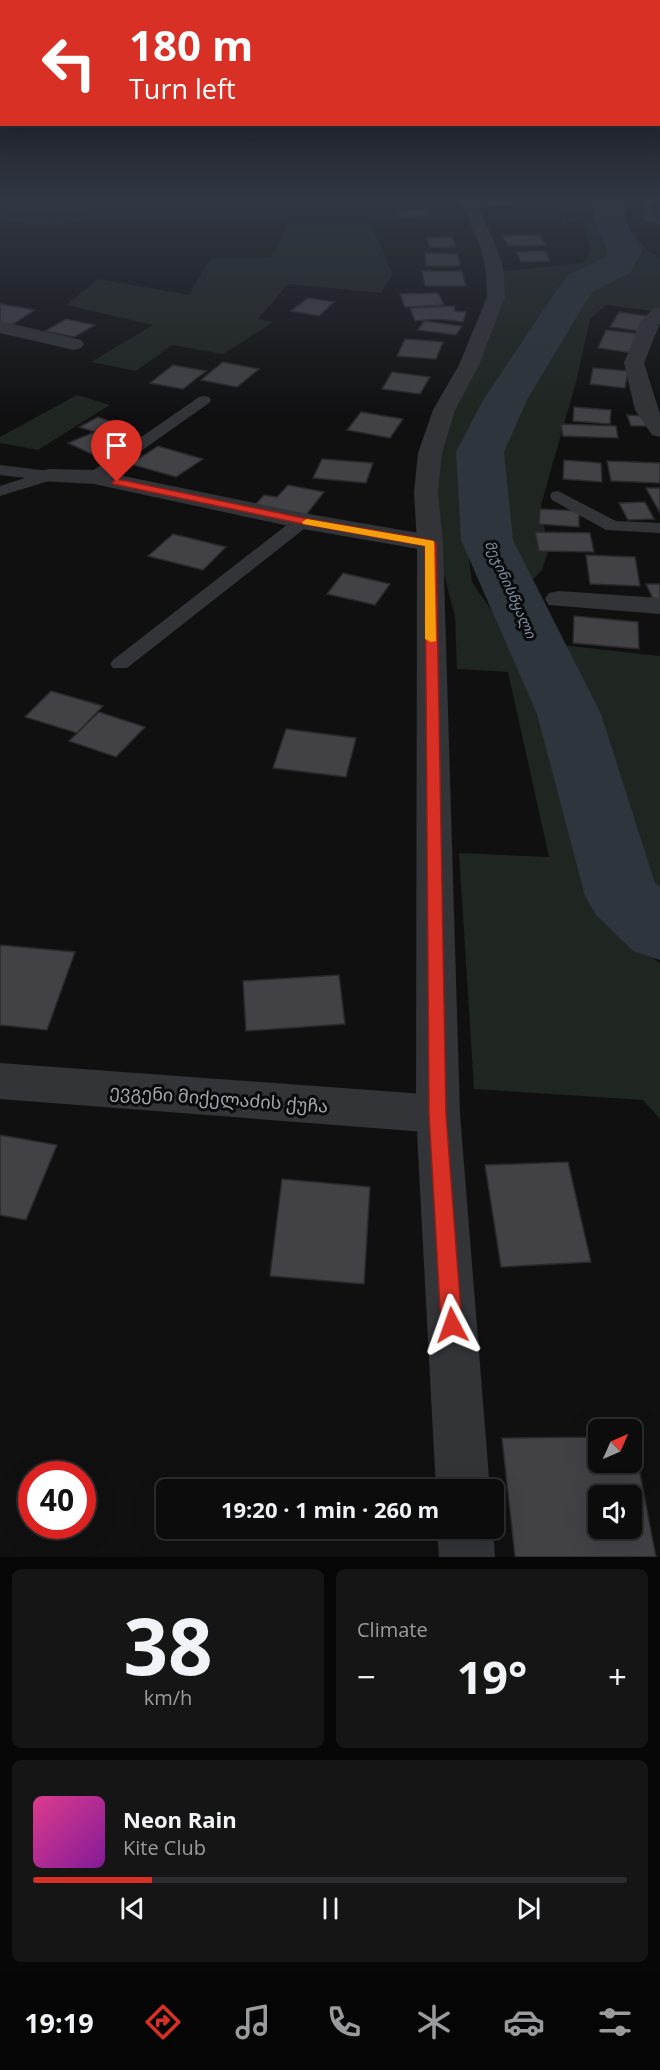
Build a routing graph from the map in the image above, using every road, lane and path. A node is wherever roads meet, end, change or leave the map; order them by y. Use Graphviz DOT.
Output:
graph roads {
  1 [pos="495,272"];
  2 [pos="660,313"];
  3 [pos="0,327"];
  4 [pos="74,344"];
  5 [pos="204,400"];
  6 [pos="653,410"];
  7 [pos="660,430"];
  8 [pos="0,470"];
  9 [pos="49,476"];
  10 [pos="94,477"];
  11 [pos="0,491"];
  12 [pos="558,496"];
  13 [pos="303,521"];
  14 [pos="660,528"];
  15 [pos="430,543"];
  16 [pos="559,599"];
  17 [pos="660,606"];
  18 [pos="120,664"];
  19 [pos="0,1081"];
  20 [pos="438,1114"];
  21 [pos="462,1479"];
  22 [pos="466,1539"];
  23 [pos="467,1557"];
  1 -- 15 [label="street"];
  2 -- 6 [label="street"];
  3 -- 4 [label="street"];
  5 -- 10 [label="lane"];
  6 -- 7 [label="street"];
  8 -- 9 [label="lane"];
  9 -- 10 [label="street"];
  9 -- 11 [label="lane"];
  10 -- 13 [label="street"];
  12 -- 14 [label="lane"];
  13 -- 15 [label="street"];
  13 -- 18 [label="lane"];
  15 -- 20 [label="street"];
  16 -- 17 [label="street"];
  19 -- 20 [label="street, ევგენი მიქელაძის ქუჩა"];
  20 -- 21 [label="street"];
  22 -- 23 [label="street"];
}
